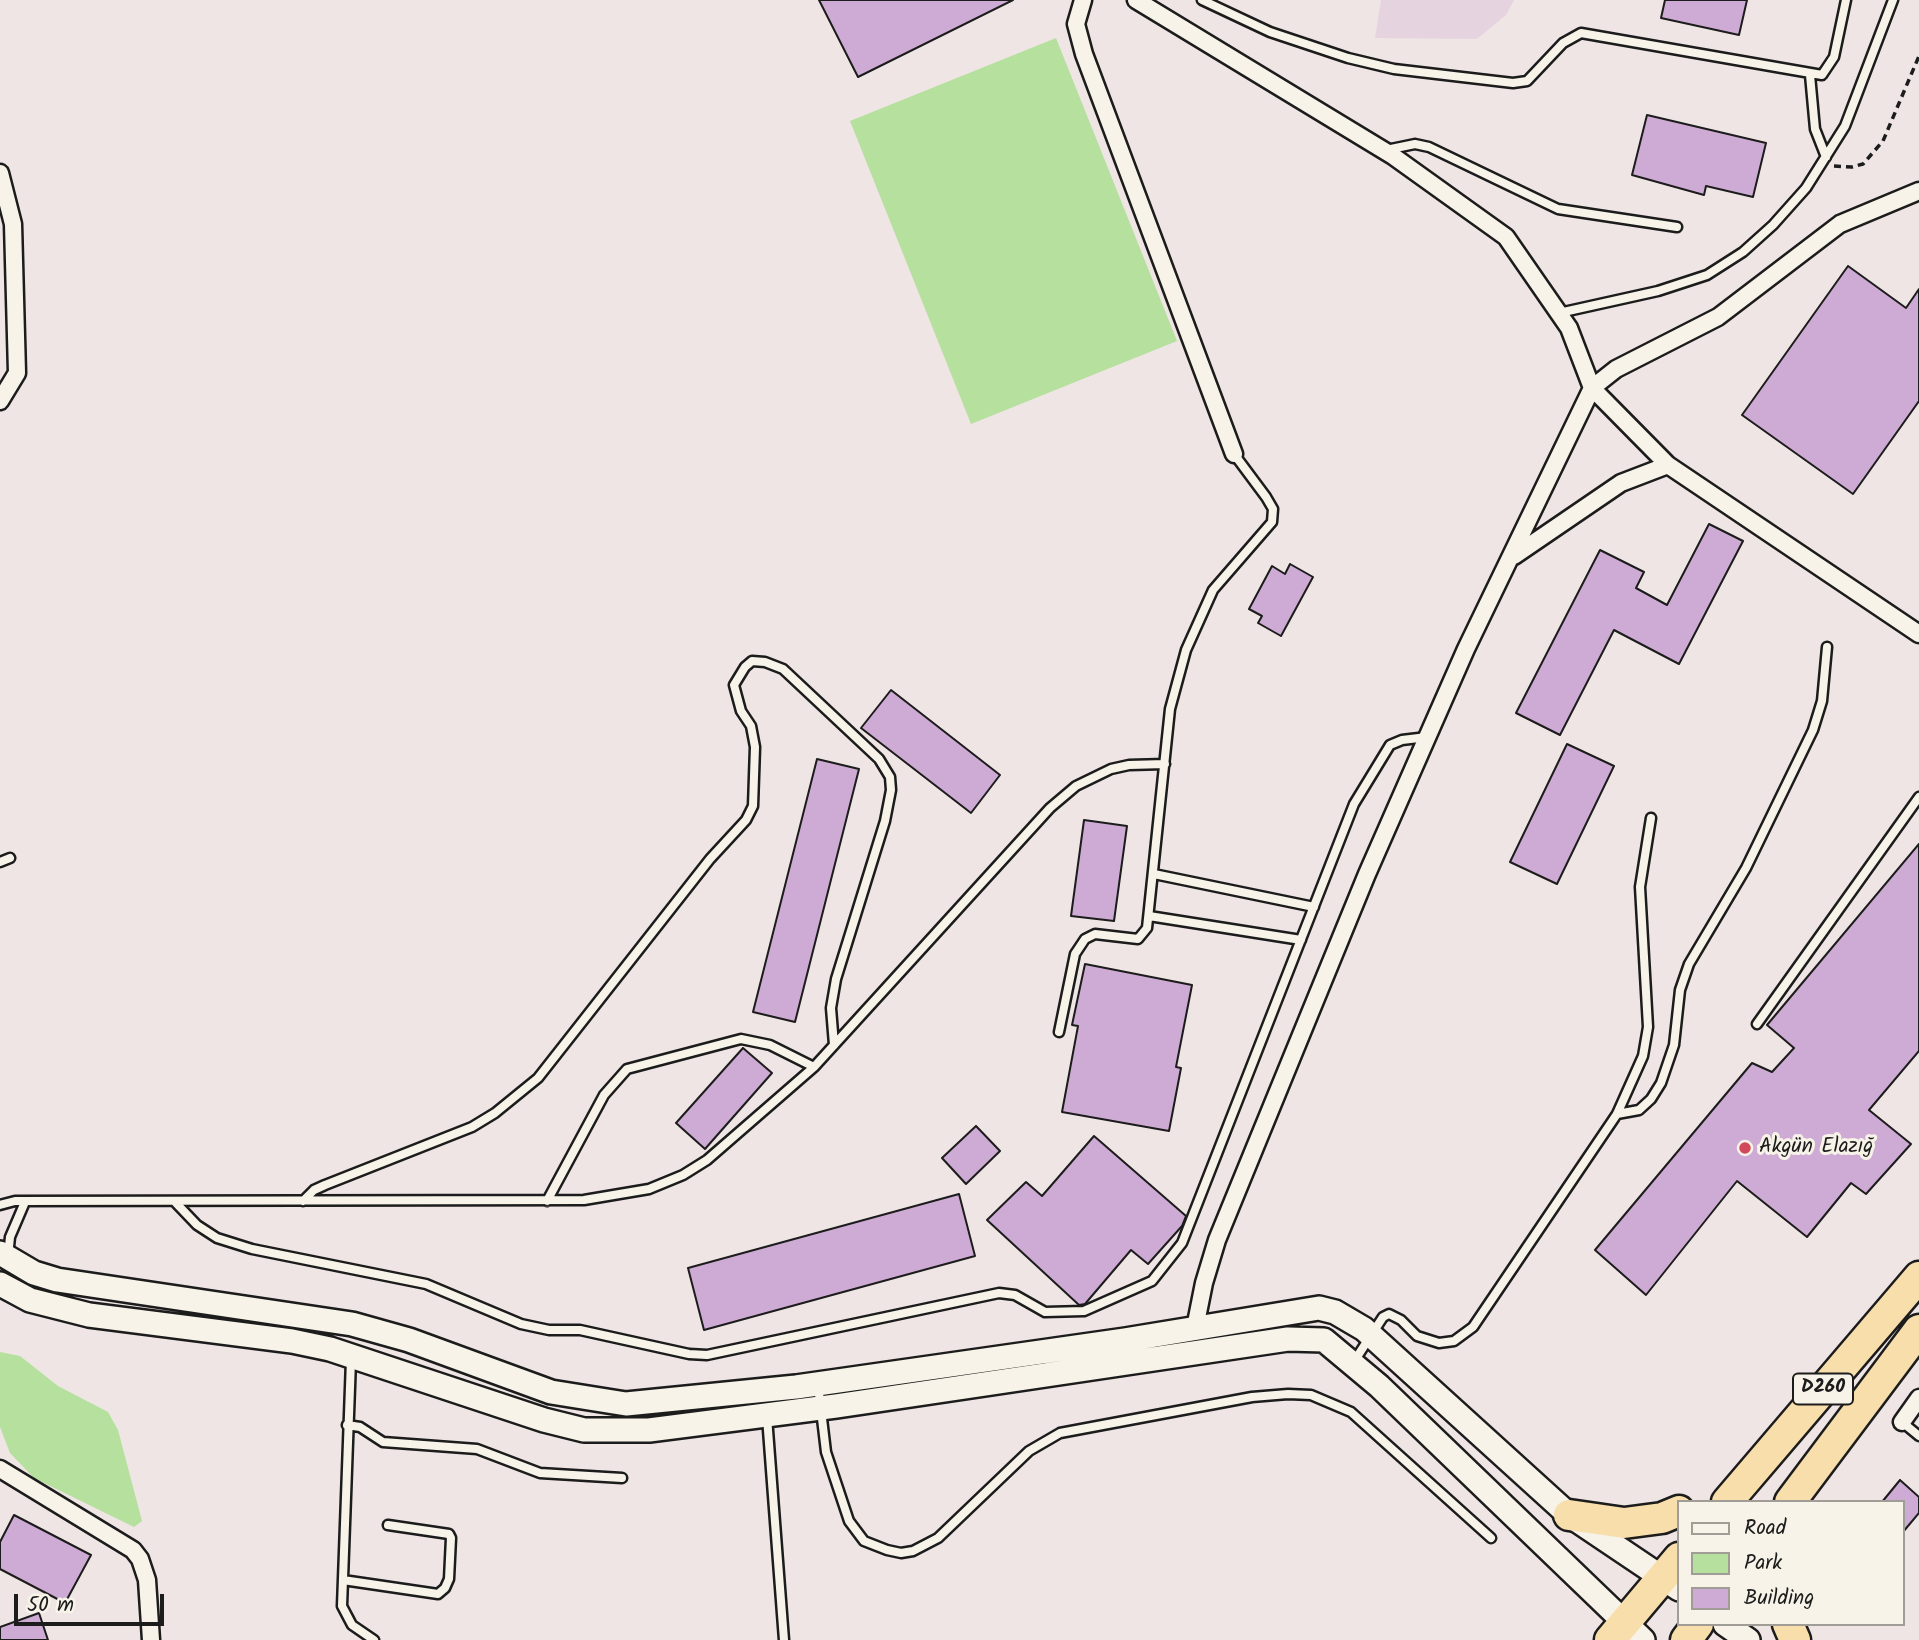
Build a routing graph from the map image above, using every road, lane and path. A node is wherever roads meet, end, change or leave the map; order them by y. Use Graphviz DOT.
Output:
graph roads {
  1 [pos="1083,0"];
  2 [pos="1202,0"];
  3 [pos="1846,0"];
  4 [pos="1893,0"];
  5 [pos="1145,2"];
  6 [pos="1919,56"];
  7 [pos="1810,75"];
  8 [pos="1384,150"];
  9 [pos="1823,161"];
  10 [pos="0,173"];
  11 [pos="1919,191"];
  12 [pos="1677,227"];
  13 [pos="1559,313"];
  14 [pos="1592,388"];
  15 [pos="0,401"];
  16 [pos="1234,454"];
  17 [pos="1668,465"];
  18 [pos="1512,558"];
  19 [pos="1919,634"];
  20 [pos="1827,647"];
  21 [pos="1427,737"];
  22 [pos="1165,765"];
  23 [pos="1919,797"];
  24 [pos="1651,818"];
  25 [pos="10,858"];
  26 [pos="0,862"];
  27 [pos="1154,874"];
  28 [pos="1314,907"];
  29 [pos="1149,916"];
  30 [pos="1301,940"];
  31 [pos="1758,1024"];
  32 [pos="1059,1032"];
  33 [pos="834,1045"];
  34 [pos="814,1067"];
  35 [pos="1617,1114"];
  36 [pos="303,1201"];
  37 [pos="547,1201"];
  38 [pos="25,1202"];
  39 [pos="176,1203"];
  40 [pos="0,1205"];
  41 [pos="4,1256"];
  42 [pos="1919,1277"];
  43 [pos="0,1284"];
  44 [pos="1195,1328"];
  45 [pos="1919,1329"];
  46 [pos="1370,1335"];
  47 [pos="351,1356"];
  48 [pos="1353,1363"];
  49 [pos="818,1383"];
  50 [pos="765,1390"];
  51 [pos="1919,1398"];
  52 [pos="820,1408"];
  53 [pos="767,1415"];
  54 [pos="1902,1422"];
  55 [pos="347,1425"];
  56 [pos="1919,1436"];
  57 [pos="0,1469"];
  58 [pos="622,1478"];
  59 [pos="1733,1495"];
  60 [pos="1712,1500"];
  61 [pos="1791,1500"];
  62 [pos="1678,1511"];
  63 [pos="1569,1515"];
  64 [pos="388,1525"];
  65 [pos="1491,1538"];
  66 [pos="1674,1575"];
  67 [pos="343,1580"];
  68 [pos="1728,1626"];
  69 [pos="1626,1634"];
  70 [pos="151,1640"];
  71 [pos="374,1640"];
  72 [pos="784,1640"];
  73 [pos="1748,1640"];
  1 -- 16 [label="street"];
  2 -- 7 [label="lane"];
  3 -- 7 [label="lane"];
  4 -- 9 [label="lane"];
  5 -- 8 [label="street"];
  6 -- 9 [label="path"];
  7 -- 9 [label="lane"];
  8 -- 12 [label="lane"];
  8 -- 13 [label="street"];
  9 -- 13 [label="lane"];
  10 -- 15 [label="street"];
  11 -- 14 [label="street"];
  13 -- 14 [label="street"];
  14 -- 17 [label="street"];
  14 -- 18 [label="street"];
  16 -- 22 [label="lane"];
  17 -- 18 [label="street"];
  17 -- 19 [label="street"];
  18 -- 21 [label="street"];
  20 -- 35 [label="lane"];
  21 -- 28 [label="lane"];
  21 -- 44 [label="street"];
  22 -- 27 [label="lane"];
  22 -- 33 [label="lane"];
  23 -- 31 [label="lane"];
  24 -- 35 [label="lane"];
  25 -- 26 [label="lane"];
  27 -- 28 [label="lane"];
  27 -- 29 [label="lane"];
  28 -- 30 [label="lane"];
  29 -- 30 [label="lane"];
  29 -- 32 [label="lane"];
  30 -- 39 [label="lane"];
  33 -- 34 [label="lane"];
  33 -- 36 [label="lane"];
  34 -- 37 [label="lane"];
  34 -- 37 [label="lane"];
  35 -- 46 [label="lane"];
  36 -- 37 [label="lane"];
  36 -- 39 [label="lane"];
  38 -- 39 [label="lane"];
  38 -- 40 [label="lane"];
  38 -- 41 [label="lane"];
  41 -- 50 [label="main road"];
  42 -- 59 [label="highway, D260"];
  43 -- 47 [label="main road"];
  44 -- 46 [label="main road"];
  44 -- 49 [label="main road"];
  45 -- 61 [label="highway, D260"];
  46 -- 48 [label="lane"];
  46 -- 63 [label="main road"];
  47 -- 53 [label="main road"];
  47 -- 55 [label="lane"];
  48 -- 52 [label="main road"];
  48 -- 69 [label="main road"];
  49 -- 50 [label="main road"];
  49 -- 52 [label="lane"];
  50 -- 53 [label="lane"];
  51 -- 54 [label="street"];
  52 -- 53 [label="main road"];
  52 -- 65 [label="lane"];
  53 -- 72 [label="lane"];
  54 -- 56 [label="lane"];
  55 -- 58 [label="lane"];
  55 -- 67 [label="lane"];
  57 -- 70 [label="street"];
  59 -- 60 [label="highway"];
  62 -- 63 [label="highway"];
  63 -- 66 [label="main road"];
  64 -- 67 [label="lane"];
  66 -- 69 [label="highway"];
  67 -- 71 [label="lane"];
  68 -- 73 [label="main road"];
}
